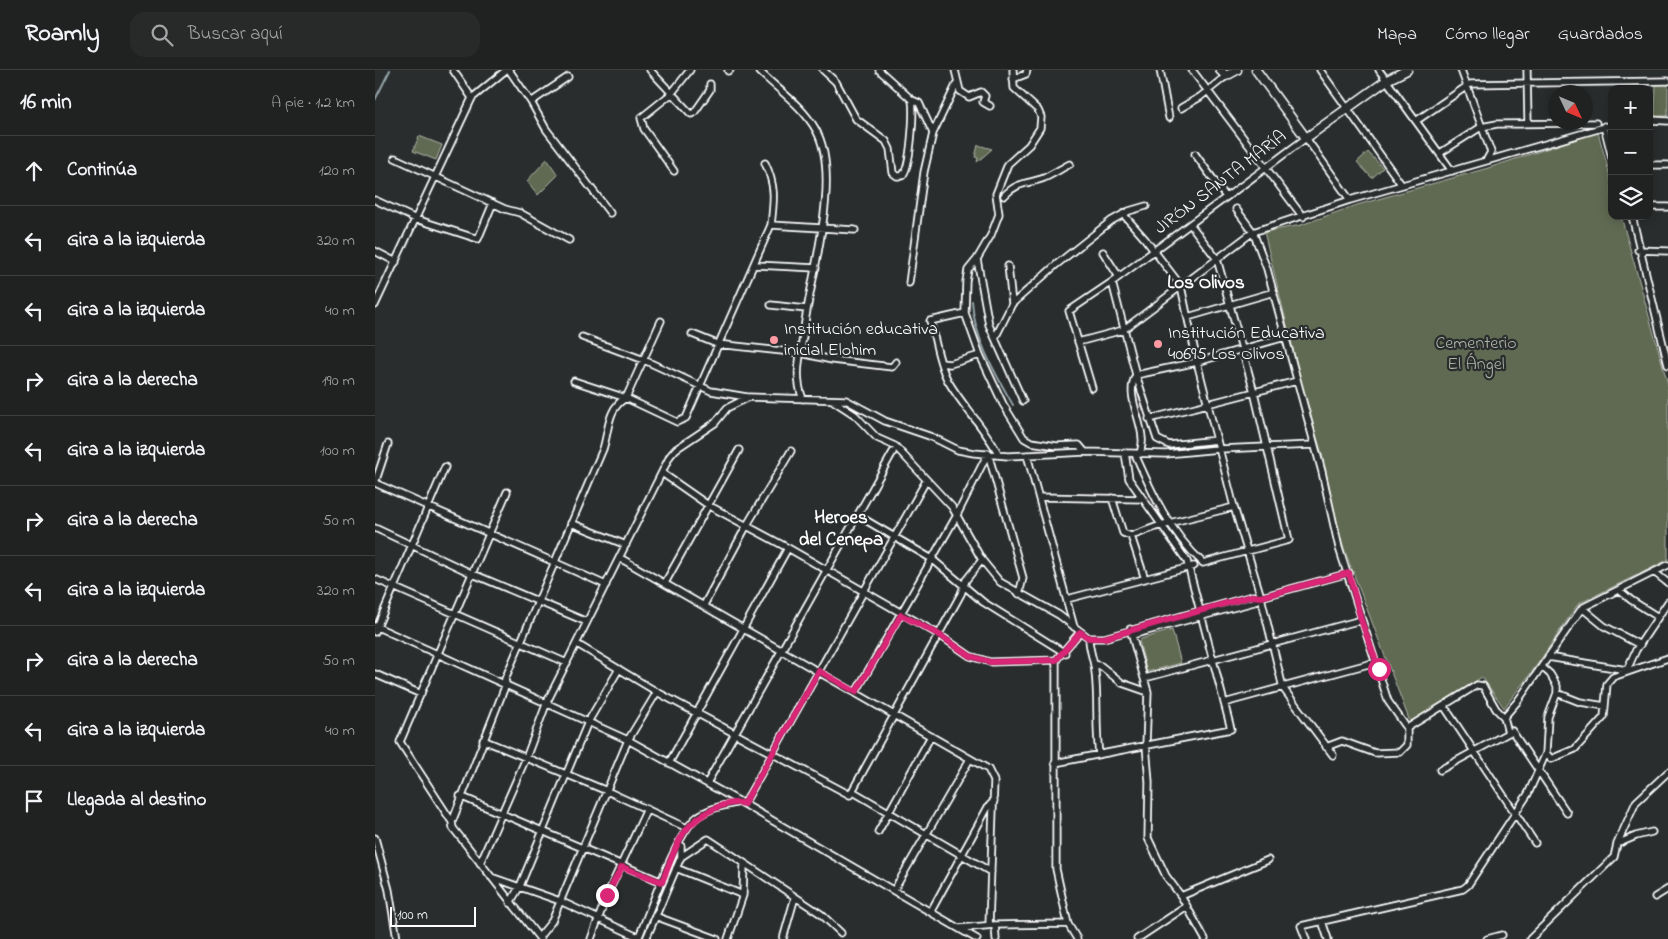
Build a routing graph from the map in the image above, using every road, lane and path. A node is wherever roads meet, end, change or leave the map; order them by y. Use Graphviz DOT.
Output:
graph roads {
  1 [pos="453,70"];
  2 [pos="507,70"];
  3 [pos="650,70"];
  4 [pos="690,70"];
  5 [pos="758,70"];
  6 [pos="823,70"];
  7 [pos="879,70"];
  8 [pos="955,70"];
  9 [pos="1159,70"];
  10 [pos="1192,70"];
  11 [pos="1220,70"];
  12 [pos="1237,70"];
  13 [pos="1256,70"];
  14 [pos="1320,70"];
  15 [pos="1379,70"];
  16 [pos="1407,70"];
  17 [pos="1461,70"];
  18 [pos="1527,70"];
  19 [pos="1027,72"];
  20 [pos="1014,75"];
  21 [pos="1226,76"];
  22 [pos="567,77"];
  23 [pos="1387,80"];
  24 [pos="1668,80"];
  25 [pos="957,83"];
  26 [pos="1527,83"];
  27 [pos="710,84"];
  28 [pos="1467,87"];
  29 [pos="1207,92"];
  30 [pos="671,94"];
  31 [pos="472,98"];
  32 [pos="912,100"];
  33 [pos="531,102"];
  34 [pos="990,106"];
  35 [pos="1181,108"];
  36 [pos="1347,108"];
  37 [pos="1169,118"];
  38 [pos="1653,120"];
  39 [pos="1416,121"];
  40 [pos="1668,121"];
  41 [pos="1596,123"];
  42 [pos="1528,124"];
  43 [pos="1608,125"];
  44 [pos="1481,126"];
  45 [pos="1603,126"];
  46 [pos="933,133"];
  47 [pos="1306,138"];
  48 [pos="1608,144"];
  49 [pos="1440,153"];
  50 [pos="1195,154"];
  51 [pos="395,158"];
  52 [pos="1486,161"];
  53 [pos="765,163"];
  54 [pos="1070,164"];
  55 [pos="1668,165"];
  56 [pos="1653,166"];
  57 [pos="1266,168"];
  58 [pos="674,171"];
  59 [pos="1452,172"];
  60 [pos="434,175"];
  61 [pos="1401,184"];
  62 [pos="1004,196"];
  63 [pos="1226,197"];
  64 [pos="375,200"];
  65 [pos="1350,200"];
  66 [pos="493,203"];
  67 [pos="1146,206"];
  68 [pos="1653,207"];
  69 [pos="1668,207"];
  70 [pos="1236,209"];
  71 [pos="610,213"];
  72 [pos="1123,214"];
  73 [pos="1303,217"];
  74 [pos="416,219"];
  75 [pos="1632,220"];
  76 [pos="1190,224"];
  77 [pos="771,225"];
  78 [pos="821,227"];
  79 [pos="855,230"];
  80 [pos="1253,232"];
  81 [pos="569,240"];
  82 [pos="1638,250"];
  83 [pos="375,251"];
  84 [pos="1154,251"];
  85 [pos="1668,251"];
  86 [pos="1103,252"];
  87 [pos="977,259"];
  88 [pos="1217,260"];
  89 [pos="396,262"];
  90 [pos="754,265"];
  91 [pos="1008,266"];
  92 [pos="816,268"];
  93 [pos="1119,276"];
  94 [pos="1112,282"];
  95 [pos="909,283"];
  96 [pos="1181,286"];
  97 [pos="1275,292"];
  98 [pos="1012,304"];
  99 [pos="375,305"];
  100 [pos="771,305"];
  101 [pos="1231,305"];
  102 [pos="806,309"];
  103 [pos="965,313"];
  104 [pos="1188,317"];
  105 [pos="661,321"];
  106 [pos="1123,330"];
  107 [pos="692,334"];
  108 [pos="582,337"];
  109 [pos="1285,337"];
  110 [pos="995,338"];
  111 [pos="1078,342"];
  112 [pos="717,344"];
  113 [pos="1242,348"];
  114 [pos="801,353"];
  115 [pos="980,355"];
  116 [pos="644,360"];
  117 [pos="896,362"];
  118 [pos="1197,362"];
  119 [pos="941,363"];
  120 [pos="1668,365"];
  121 [pos="1136,375"];
  122 [pos="574,381"];
  123 [pos="1297,381"];
  124 [pos="699,385"];
  125 [pos="1092,388"];
  126 [pos="1254,392"];
  127 [pos="749,397"];
  128 [pos="626,398"];
  129 [pos="803,399"];
  130 [pos="830,399"];
  131 [pos="1023,401"];
  132 [pos="1208,404"];
  133 [pos="1149,419"];
  134 [pos="1217,440"];
  135 [pos="388,444"];
  136 [pos="1314,445"];
  137 [pos="1266,448"];
  138 [pos="1219,449"];
  139 [pos="739,450"];
  140 [pos="791,451"];
  141 [pos="893,452"];
  142 [pos="1085,452"];
  143 [pos="988,453"];
  144 [pos="1126,453"];
  145 [pos="1137,454"];
  146 [pos="999,455"];
  147 [pos="1027,455"];
  148 [pos="445,467"];
  149 [pos="662,473"];
  150 [pos="926,481"];
  151 [pos="375,483"];
  152 [pos="507,492"];
  153 [pos="1040,497"];
  154 [pos="1112,498"];
  155 [pos="1142,499"];
  156 [pos="709,505"];
  157 [pos="428,507"];
  158 [pos="1234,507"];
  159 [pos="857,515"];
  160 [pos="957,515"];
  161 [pos="571,523"];
  162 [pos="1169,523"];
  163 [pos="747,525"];
  164 [pos="1161,525"];
  165 [pos="375,528"];
  166 [pos="489,533"];
  167 [pos="1131,536"];
  168 [pos="894,537"];
  169 [pos="411,544"];
  170 [pos="626,545"];
  171 [pos="788,548"];
  172 [pos="1248,550"];
  173 [pos="620,558"];
  174 [pos="932,559"];
  175 [pos="982,560"];
  176 [pos="554,564"];
  177 [pos="1668,565"];
  178 [pos="1191,567"];
  179 [pos="826,570"];
  180 [pos="1654,572"];
  181 [pos="1349,573"];
  182 [pos="473,574"];
  183 [pos="1145,578"];
  184 [pos="375,579"];
  185 [pos="665,583"];
  186 [pos="1668,583"];
  187 [pos="606,585"];
  188 [pos="394,587"];
  189 [pos="964,587"];
  190 [pos="1619,590"];
  191 [pos="864,591"];
  192 [pos="1019,594"];
  193 [pos="1261,597"];
  194 [pos="1067,600"];
  195 [pos="537,602"];
  196 [pos="1668,602"];
  197 [pos="705,605"];
  198 [pos="1582,608"];
  199 [pos="455,612"];
  200 [pos="1200,614"];
  201 [pos="901,615"];
  202 [pos="1658,617"];
  203 [pos="1361,620"];
  204 [pos="587,622"];
  205 [pos="1074,627"];
  206 [pos="376,628"];
  207 [pos="744,628"];
  208 [pos="1080,632"];
  209 [pos="1131,632"];
  210 [pos="938,634"];
  211 [pos="1089,638"];
  212 [pos="520,643"];
  213 [pos="577,644"];
  214 [pos="1640,644"];
  215 [pos="1272,645"];
  216 [pos="782,650"];
  217 [pos="439,653"];
  218 [pos="1065,653"];
  219 [pos="1548,656"];
  220 [pos="1668,658"];
  221 [pos="1056,660"];
  222 [pos="1211,660"];
  223 [pos="1376,662"];
  224 [pos="567,663"];
  225 [pos="1094,664"];
  226 [pos="619,668"];
  227 [pos="1541,668"];
  228 [pos="819,671"];
  229 [pos="1627,671"];
  230 [pos="375,674"];
  231 [pos="1145,678"];
  232 [pos="506,684"];
  233 [pos="1283,688"];
  234 [pos="657,692"];
  235 [pos="856,692"];
  236 [pos="1147,692"];
  237 [pos="1557,693"];
  238 [pos="421,694"];
  239 [pos="547,702"];
  240 [pos="1224,703"];
  241 [pos="1443,706"];
  242 [pos="1605,706"];
  243 [pos="697,713"];
  244 [pos="894,715"];
  245 [pos="1504,717"];
  246 [pos="587,722"];
  247 [pos="1407,728"];
  248 [pos="1508,732"];
  249 [pos="735,734"];
  250 [pos="931,736"];
  251 [pos="483,740"];
  252 [pos="628,740"];
  253 [pos="1146,745"];
  254 [pos="1326,746"];
  255 [pos="1474,752"];
  256 [pos="1546,753"];
  257 [pos="772,754"];
  258 [pos="1099,754"];
  259 [pos="1333,756"];
  260 [pos="526,758"];
  261 [pos="970,759"];
  262 [pos="669,763"];
  263 [pos="1055,763"];
  264 [pos="1440,770"];
  265 [pos="1538,770"];
  266 [pos="1667,773"];
  267 [pos="566,775"];
  268 [pos="707,784"];
  269 [pos="607,791"];
  270 [pos="852,791"];
  271 [pos="460,796"];
  272 [pos="994,801"];
  273 [pos="742,803"];
  274 [pos="647,809"];
  275 [pos="503,812"];
  276 [pos="889,812"];
  277 [pos="1567,813"];
  278 [pos="1515,814"];
  279 [pos="452,822"];
  280 [pos="687,828"];
  281 [pos="543,830"];
  282 [pos="878,832"];
  283 [pos="1652,832"];
  284 [pos="926,834"];
  285 [pos="375,838"];
  286 [pos="679,842"];
  287 [pos="1535,843"];
  288 [pos="1617,844"];
  289 [pos="581,846"];
  290 [pos="962,854"];
  291 [pos="681,857"];
  292 [pos="1268,860"];
  293 [pos="480,863"];
  294 [pos="744,864"];
  295 [pos="622,867"];
  296 [pos="676,868"];
  297 [pos="991,872"];
  298 [pos="491,877"];
  299 [pos="662,882"];
  300 [pos="520,886"];
  301 [pos="1668,889"];
  302 [pos="894,890"];
  303 [pos="743,895"];
  304 [pos="1181,896"];
  305 [pos="795,897"];
  306 [pos="1655,897"];
  307 [pos="560,901"];
  308 [pos="510,903"];
  309 [pos="1187,906"];
  310 [pos="931,911"];
  311 [pos="655,916"];
  312 [pos="599,918"];
  313 [pos="1322,921"];
  314 [pos="648,924"];
  315 [pos="1068,924"];
  316 [pos="992,925"];
  317 [pos="960,928"];
  318 [pos="841,933"];
  319 [pos="1502,936"];
  320 [pos="539,938"];
  321 [pos="638,938"];
  322 [pos="397,939"];
  323 [pos="591,939"];
  324 [pos="646,939"];
  325 [pos="717,939"];
  326 [pos="728,939"];
  327 [pos="783,939"];
  328 [pos="977,939"];
  329 [pos="996,939"];
  330 [pos="1077,939"];
  331 [pos="1137,939"];
  332 [pos="1205,939"];
  333 [pos="1306,939"];
  334 [pos="1328,939"];
  335 [pos="1487,939"];
  336 [pos="1530,939"];
  1 -- 31 [label="street"];
  2 -- 31 [label="street"];
  2 -- 33 [label="street"];
  3 -- 30 [label="street"];
  4 -- 30 [label="street"];
  5 -- 78 [label="street"];
  6 -- 32 [label="street"];
  7 -- 32 [label="street"];
  8 -- 25 [label="street"];
  9 -- 37 [label="street"];
  10 -- 29 [label="street"];
  11 -- 21 [label="street"];
  12 -- 21 [label="street"];
  13 -- 47 [label="street"];
  14 -- 36 [label="street"];
  15 -- 23 [label="street"];
  16 -- 23 [label="street"];
  17 -- 28 [label="street"];
  18 -- 26 [label="street"];
  19 -- 20 [label="street"];
  20 -- 87 [label="street"];
  21 -- 29 [label="street"];
  22 -- 33 [label="street"];
  23 -- 36 [label="street"];
  23 -- 39 [label="street"];
  24 -- 26 [label="street"];
  25 -- 34 [label="street"];
  25 -- 46 [label="street"];
  26 -- 28 [label="street"];
  26 -- 42 [label="street"];
  27 -- 30 [label="street"];
  28 -- 39 [label="street"];
  28 -- 44 [label="street"];
  29 -- 35 [label="street"];
  29 -- 57 [label="street"];
  30 -- 58 [label="street"];
  31 -- 60 [label="street"];
  32 -- 46 [label="street"];
  33 -- 71 [label="street"];
  36 -- 47 [label="street"];
  36 -- 61 [label="street"];
  38 -- 40 [label="street"];
  39 -- 49 [label="street"];
  41 -- 42 [label="street"];
  42 -- 44 [label="street"];
  43 -- 45 [label="street"];
  44 -- 49 [label="street"];
  44 -- 52 [label="street"];
  45 -- 48 [label="street"];
  45 -- 52 [label="street"];
  46 -- 95 [label="street"];
  47 -- 57 [label="street, JIRÓN SANTA MARÍA"];
  47 -- 65 [label="street"];
  49 -- 59 [label="street"];
  50 -- 63 [label="street"];
  51 -- 60 [label="street"];
  52 -- 59 [label="street"];
  53 -- 77 [label="street"];
  54 -- 62 [label="street"];
  55 -- 56 [label="street"];
  57 -- 63 [label="street, JIRÓN SANTA MARÍA"];
  57 -- 73 [label="street"];
  59 -- 61 [label="street"];
  60 -- 66 [label="street"];
  60 -- 74 [label="street"];
  61 -- 65 [label="street"];
  63 -- 76 [label="street, JIRÓN SANTA MARÍA"];
  64 -- 74 [label="street"];
  65 -- 73 [label="street"];
  66 -- 74 [label="street"];
  66 -- 81 [label="street"];
  67 -- 72 [label="street"];
  68 -- 69 [label="street"];
  70 -- 80 [label="street"];
  72 -- 84 [label="street"];
  72 -- 98 [label="street"];
  73 -- 80 [label="street"];
  74 -- 89 [label="street"];
  75 -- 82 [label="street"];
  76 -- 84 [label="street, JIRÓN SANTA MARÍA"];
  76 -- 88 [label="street"];
  77 -- 78 [label="street"];
  77 -- 90 [label="street"];
  78 -- 79 [label="street"];
  78 -- 92 [label="street"];
  80 -- 88 [label="street"];
  80 -- 97 [label="street"];
  82 -- 85 [label="street"];
  82 -- 120 [label="street"];
  83 -- 89 [label="street"];
  84 -- 93 [label="street, JIRÓN SANTA MARÍA"];
  84 -- 96 [label="street"];
  86 -- 93 [label="street"];
  87 -- 103 [label="street"];
  87 -- 110 [label="street"];
  88 -- 96 [label="street"];
  88 -- 101 [label="street"];
  89 -- 99 [label="street"];
  90 -- 92 [label="street"];
  90 -- 112 [label="street"];
  91 -- 98 [label="street"];
  92 -- 102 [label="street"];
  93 -- 94 [label="street, JIRÓN SANTA MARÍA"];
  94 -- 106 [label="street"];
  94 -- 111 [label="street, JIRÓN SANTA MARÍA"];
  96 -- 104 [label="street"];
  96 -- 106 [label="street"];
  97 -- 101 [label="street"];
  97 -- 109 [label="street"];
  98 -- 110 [label="street"];
  100 -- 102 [label="street"];
  101 -- 104 [label="street"];
  101 -- 113 [label="street"];
  102 -- 114 [label="street"];
  103 -- 115 [label="street"];
  103 -- 119 [label="street"];
  104 -- 118 [label="street"];
  105 -- 116 [label="street"];
  106 -- 111 [label="street"];
  106 -- 121 [label="street"];
  107 -- 112 [label="street"];
  108 -- 116 [label="street"];
  109 -- 113 [label="street"];
  109 -- 123 [label="street"];
  110 -- 131 [label="street"];
  111 -- 125 [label="street"];
  112 -- 114 [label="street"];
  112 -- 124 [label="street"];
  113 -- 118 [label="street"];
  113 -- 126 [label="street"];
  114 -- 117 [label="street"];
  114 -- 129 [label="street"];
  115 -- 119 [label="street"];
  115 -- 142 [label="street"];
  116 -- 124 [label="street"];
  116 -- 128 [label="street"];
  118 -- 121 [label="street"];
  118 -- 132 [label="street"];
  119 -- 146 [label="street"];
  121 -- 133 [label="street"];
  121 -- 145 [label="street"];
  122 -- 128 [label="street"];
  123 -- 126 [label="street"];
  123 -- 136 [label="street"];
  124 -- 127 [label="street"];
  124 -- 128 [label="street"];
  126 -- 132 [label="street"];
  126 -- 137 [label="street"];
  127 -- 129 [label="street"];
  127 -- 149 [label="street"];
  128 -- 161 [label="street"];
  129 -- 130 [label="street"];
  130 -- 143 [label="street"];
  130 -- 150 [label="street"];
  132 -- 133 [label="street"];
  132 -- 134 [label="street"];
  133 -- 134 [label="street"];
  134 -- 138 [label="street"];
  135 -- 151 [label="street"];
  136 -- 137 [label="street"];
  136 -- 181 [label="street"];
  137 -- 138 [label="street"];
  137 -- 172 [label="street"];
  138 -- 145 [label="street"];
  138 -- 158 [label="street"];
  139 -- 156 [label="street"];
  140 -- 163 [label="street"];
  141 -- 159 [label="street"];
  142 -- 144 [label="street"];
  142 -- 147 [label="street"];
  143 -- 146 [label="street"];
  143 -- 160 [label="street"];
  143 -- 192 [label="street"];
  144 -- 145 [label="street"];
  144 -- 155 [label="street"];
  145 -- 162 [label="street"];
  146 -- 147 [label="street"];
  147 -- 153 [label="street"];
  148 -- 157 [label="street"];
  149 -- 156 [label="street"];
  149 -- 170 [label="street"];
  150 -- 160 [label="street"];
  150 -- 168 [label="street"];
  151 -- 157 [label="street"];
  152 -- 166 [label="street"];
  153 -- 154 [label="street"];
  153 -- 194 [label="street"];
  154 -- 155 [label="street"];
  154 -- 167 [label="street"];
  155 -- 164 [label="street"];
  156 -- 163 [label="street"];
  156 -- 185 [label="street"];
  157 -- 166 [label="street"];
  157 -- 169 [label="street"];
  158 -- 162 [label="street"];
  158 -- 172 [label="street"];
  159 -- 168 [label="street"];
  159 -- 179 [label="street"];
  160 -- 174 [label="street"];
  160 -- 175 [label="street"];
  161 -- 170 [label="street"];
  161 -- 176 [label="street"];
  162 -- 164 [label="street"];
  162 -- 172 [label="street"];
  163 -- 171 [label="street"];
  163 -- 197 [label="street"];
  164 -- 167 [label="street"];
  164 -- 178 [label="street"];
  165 -- 169 [label="street"];
  166 -- 176 [label="street"];
  166 -- 182 [label="street"];
  167 -- 183 [label="street"];
  168 -- 174 [label="street"];
  168 -- 191 [label="street"];
  169 -- 182 [label="street"];
  169 -- 188 [label="street"];
  170 -- 173 [label="street"];
  171 -- 179 [label="street"];
  171 -- 207 [label="street"];
  172 -- 193 [label="street"];
  173 -- 185 [label="street"];
  173 -- 187 [label="street"];
  174 -- 189 [label="street"];
  174 -- 201 [label="street"];
  175 -- 189 [label="street"];
  175 -- 192 [label="street"];
  176 -- 187 [label="street"];
  176 -- 195 [label="street"];
  177 -- 180 [label="street"];
  178 -- 183 [label="street"];
  178 -- 200 [label="street"];
  179 -- 191 [label="street"];
  179 -- 216 [label="street"];
  180 -- 186 [label="street"];
  180 -- 190 [label="street"];
  181 -- 193 [label="street"];
  181 -- 203 [label="street"];
  182 -- 195 [label="street"];
  182 -- 199 [label="street"];
  183 -- 194 [label="street"];
  184 -- 188 [label="street"];
  185 -- 197 [label="street"];
  187 -- 204 [label="street"];
  188 -- 199 [label="street"];
  188 -- 206 [label="street"];
  189 -- 210 [label="street"];
  189 -- 218 [label="street"];
  190 -- 198 [label="street"];
  190 -- 202 [label="street"];
  191 -- 201 [label="street"];
  191 -- 228 [label="street"];
  192 -- 205 [label="street"];
  193 -- 200 [label="street"];
  193 -- 200 [label="street"];
  193 -- 215 [label="street"];
  194 -- 205 [label="street"];
  195 -- 204 [label="street"];
  195 -- 212 [label="street"];
  196 -- 202 [label="street"];
  197 -- 207 [label="street"];
  198 -- 214 [label="street"];
  198 -- 219 [label="street"];
  199 -- 212 [label="street"];
  199 -- 217 [label="street"];
  200 -- 209 [label="street"];
  200 -- 222 [label="street"];
  201 -- 210 [label="street"];
  201 -- 235 [label="street"];
  202 -- 214 [label="street"];
  203 -- 215 [label="street"];
  203 -- 223 [label="street"];
  204 -- 213 [label="street"];
  205 -- 208 [label="street"];
  206 -- 217 [label="street"];
  207 -- 216 [label="street"];
  207 -- 243 [label="street"];
  208 -- 211 [label="street"];
  208 -- 218 [label="street"];
  209 -- 211 [label="street"];
  209 -- 231 [label="street"];
  210 -- 221 [label="street"];
  210 -- 244 [label="street"];
  211 -- 225 [label="street"];
  212 -- 224 [label="street"];
  212 -- 232 [label="street"];
  213 -- 224 [label="street"];
  213 -- 226 [label="street"];
  214 -- 229 [label="street"];
  215 -- 222 [label="street"];
  215 -- 233 [label="street"];
  216 -- 228 [label="street"];
  216 -- 249 [label="street"];
  217 -- 232 [label="street"];
  217 -- 238 [label="street"];
  218 -- 221 [label="street"];
  219 -- 227 [label="street"];
  219 -- 229 [label="street"];
  220 -- 229 [label="street"];
  221 -- 263 [label="street"];
  222 -- 231 [label="street"];
  222 -- 240 [label="street"];
  223 -- 233 [label="street"];
  223 -- 247 [label="street"];
  224 -- 239 [label="street"];
  225 -- 236 [label="street"];
  225 -- 258 [label="street"];
  226 -- 234 [label="street"];
  226 -- 246 [label="street"];
  227 -- 237 [label="street"];
  227 -- 245 [label="street"];
  228 -- 235 [label="street"];
  228 -- 257 [label="street"];
  229 -- 242 [label="street"];
  230 -- 238 [label="street"];
  231 -- 236 [label="street"];
  232 -- 239 [label="street"];
  232 -- 251 [label="street"];
  233 -- 240 [label="street"];
  233 -- 254 [label="street"];
  234 -- 243 [label="street"];
  234 -- 252 [label="street"];
  235 -- 244 [label="street"];
  236 -- 253 [label="street"];
  237 -- 242 [label="street"];
  237 -- 256 [label="street"];
  238 -- 279 [label="street"];
  239 -- 246 [label="street"];
  239 -- 260 [label="street"];
  240 -- 253 [label="street"];
  241 -- 245 [label="street"];
  241 -- 247 [label="street"];
  241 -- 255 [label="street"];
  242 -- 256 [label="street"];
  243 -- 249 [label="street"];
  243 -- 262 [label="street"];
  244 -- 250 [label="street"];
  244 -- 270 [label="street"];
  245 -- 248 [label="street"];
  246 -- 252 [label="street"];
  246 -- 267 [label="street"];
  247 -- 254 [label="street"];
  248 -- 255 [label="street"];
  248 -- 265 [label="street"];
  249 -- 257 [label="street"];
  249 -- 268 [label="street"];
  250 -- 261 [label="street"];
  250 -- 276 [label="street"];
  251 -- 260 [label="street"];
  251 -- 271 [label="street"];
  252 -- 262 [label="street"];
  252 -- 269 [label="street"];
  253 -- 258 [label="street"];
  253 -- 304 [label="street"];
  254 -- 259 [label="street"];
  255 -- 264 [label="street"];
  255 -- 278 [label="street"];
  256 -- 265 [label="street"];
  257 -- 270 [label="street"];
  257 -- 273 [label="street"];
  258 -- 263 [label="street"];
  260 -- 267 [label="street"];
  260 -- 275 [label="street"];
  261 -- 272 [label="street"];
  261 -- 284 [label="street"];
  262 -- 268 [label="street"];
  263 -- 315 [label="street"];
  265 -- 277 [label="street"];
  265 -- 278 [label="street"];
  266 -- 288 [label="street"];
  267 -- 269 [label="street"];
  267 -- 281 [label="street"];
  268 -- 273 [label="street"];
  269 -- 274 [label="street"];
  269 -- 289 [label="street"];
  270 -- 276 [label="street"];
  271 -- 275 [label="street"];
  271 -- 279 [label="street"];
  272 -- 290 [label="street"];
  272 -- 297 [label="street"];
  273 -- 280 [label="street"];
  273 -- 302 [label="street"];
  274 -- 280 [label="street"];
  274 -- 295 [label="street"];
  275 -- 281 [label="street"];
  275 -- 293 [label="street"];
  276 -- 282 [label="street"];
  276 -- 284 [label="street"];
  278 -- 287 [label="street"];
  278 -- 313 [label="street"];
  279 -- 293 [label="street"];
  280 -- 286 [label="street"];
  281 -- 289 [label="street"];
  281 -- 300 [label="street"];
  283 -- 288 [label="street"];
  284 -- 290 [label="street"];
  284 -- 302 [label="street"];
  285 -- 322 [label="street"];
  286 -- 291 [label="street"];
  286 -- 299 [label="street"];
  288 -- 336 [label="street"];
  289 -- 295 [label="street"];
  289 -- 307 [label="street"];
  290 -- 297 [label="street"];
  290 -- 310 [label="street"];
  291 -- 294 [label="street"];
  291 -- 296 [label="street"];
  292 -- 304 [label="street"];
  293 -- 298 [label="street"];
  294 -- 303 [label="street"];
  294 -- 305 [label="street"];
  295 -- 299 [label="street"];
  295 -- 312 [label="street"];
  296 -- 303 [label="street"];
  296 -- 311 [label="street"];
  297 -- 316 [label="street"];
  298 -- 300 [label="street"];
  298 -- 308 [label="street"];
  299 -- 314 [label="street"];
  300 -- 307 [label="street"];
  300 -- 308 [label="street"];
  301 -- 306 [label="street"];
  302 -- 310 [label="street"];
  303 -- 326 [label="street"];
  304 -- 309 [label="street"];
  305 -- 318 [label="street"];
  305 -- 327 [label="street"];
  307 -- 312 [label="street"];
  307 -- 320 [label="street"];
  308 -- 320 [label="street"];
  309 -- 331 [label="street"];
  309 -- 332 [label="street"];
  310 -- 317 [label="street"];
  311 -- 314 [label="street"];
  311 -- 325 [label="street"];
  312 -- 321 [label="street"];
  312 -- 323 [label="street"];
  313 -- 333 [label="street"];
  313 -- 334 [label="street"];
  314 -- 321 [label="street"];
  314 -- 324 [label="street"];
  315 -- 316 [label="street"];
  315 -- 330 [label="street"];
  316 -- 317 [label="street"];
  316 -- 329 [label="street"];
  317 -- 328 [label="street"];
  319 -- 335 [label="street"];
}
